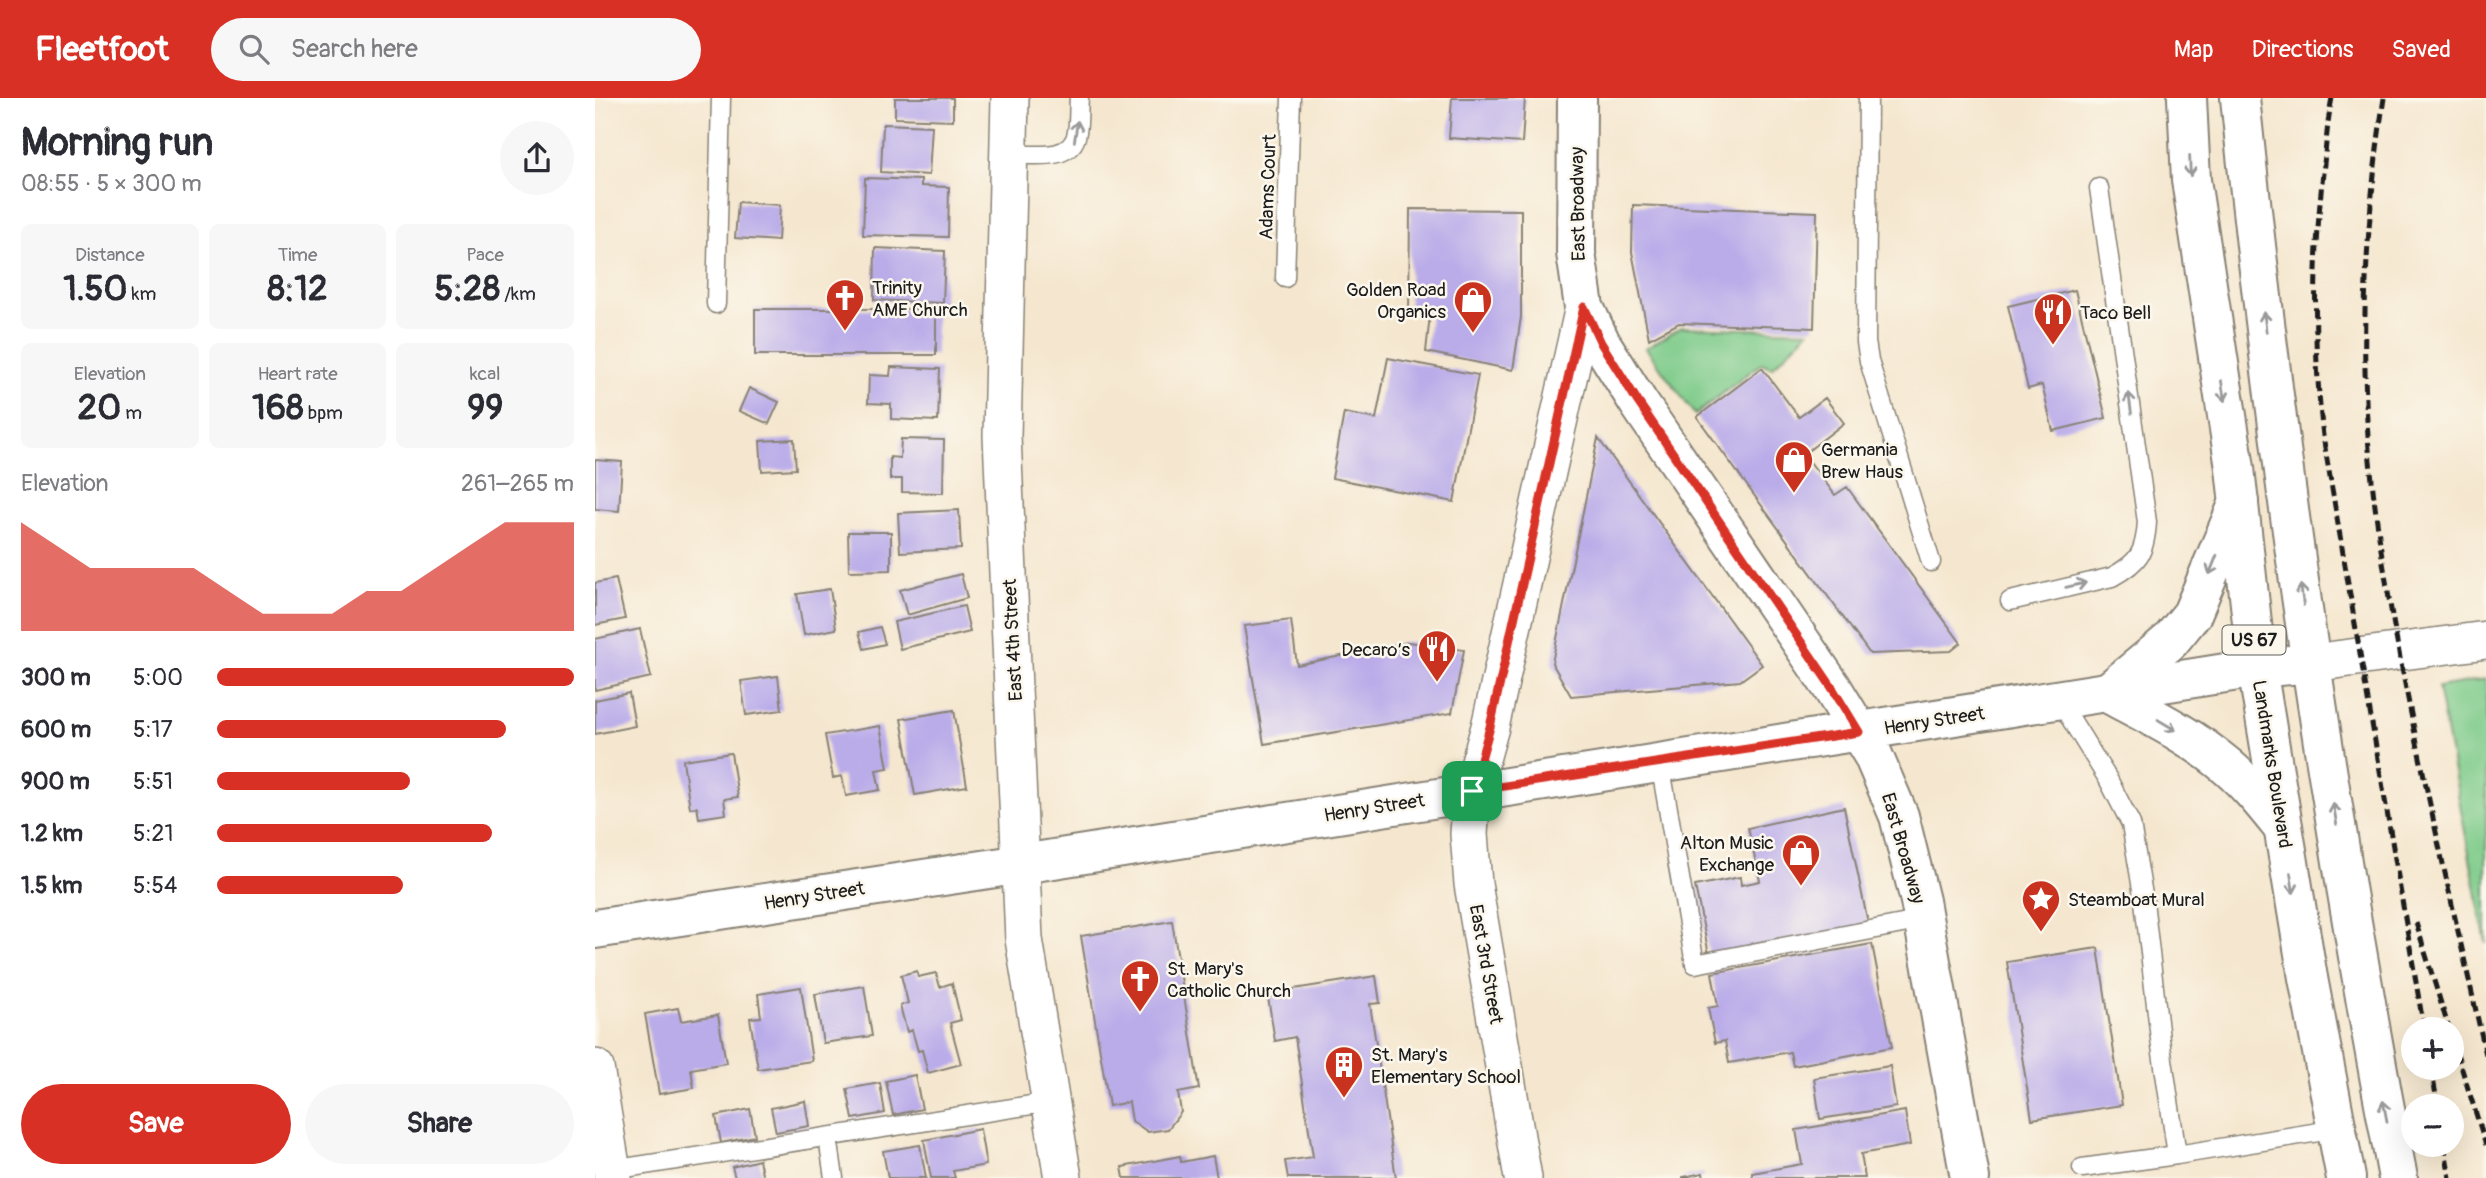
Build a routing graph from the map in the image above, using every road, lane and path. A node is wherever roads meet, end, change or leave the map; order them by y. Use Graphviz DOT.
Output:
graph roads {
  1 [pos="721,98"];
  2 [pos="1010,98"];
  3 [pos="1079,98"];
  4 [pos="1291,98"];
  5 [pos="1577,98"];
  6 [pos="1868,98"];
  7 [pos="2187,98"];
  8 [pos="2240,98"];
  9 [pos="1009,154"];
  10 [pos="2099,188"];
  11 [pos="1285,278"];
  12 [pos="716,304"];
  13 [pos="1584,307"];
  14 [pos="2239,502"];
  15 [pos="1931,562"];
  16 [pos="2010,601"];
  17 [pos="2486,640"];
  18 [pos="2312,663"];
  19 [pos="2257,668"];
  20 [pos="2107,692"];
  21 [pos="2059,700"];
  22 [pos="1859,732"];
  23 [pos="1660,762"];
  24 [pos="1472,791"];
  25 [pos="2283,828"];
  26 [pos="1022,864"];
  27 [pos="1923,920"];
  28 [pos="595,929"];
  29 [pos="595,1068"];
  30 [pos="1051,1102"];
  31 [pos="2337,1129"];
  32 [pos="828,1137"];
  33 [pos="2177,1155"];
  34 [pos="2082,1168"];
  35 [pos="613,1174"];
  36 [pos="834,1178"];
  37 [pos="1063,1178"];
  38 [pos="1523,1178"];
  39 [pos="1970,1178"];
  40 [pos="2346,1178"];
  41 [pos="2398,1178"];
  1 -- 12 [label="lane"];
  2 -- 9 [label="street, East 4th Street"];
  9 -- 3 [label="lane, one-way"];
  4 -- 11 [label="lane, Adams Court"];
  5 -- 13 [label="main road, East Broadway"];
  6 -- 15 [label="lane"];
  7 -- 14 [label="main road, Landmarks Boulevard / US 67, one-way"];
  18 -- 8 [label="main road, US 67, one-way"];
  9 -- 26 [label="street, East 4th Street"];
  16 -- 10 [label="lane, one-way"];
  13 -- 22 [label="main road, East Broadway"];
  13 -- 24 [label="street, East 3rd Street"];
  14 -- 19 [label="main road, Landmarks Boulevard / US 67"];
  14 -- 20 [label="main road, one-way"];
  17 -- 18 [label="street, Henry Street"];
  18 -- 19 [label="main road, Henry Street"];
  41 -- 18 [label="main road, US 67, one-way"];
  19 -- 20 [label="main road, Henry Street"];
  19 -- 25 [label="main road, Landmarks Boulevard / US 67"];
  20 -- 21 [label="main road, Henry Street"];
  20 -- 25 [label="main road, one-way"];
  21 -- 22 [label="main road, Henry Street"];
  21 -- 33 [label="lane"];
  22 -- 23 [label="main road, Henry Street"];
  22 -- 27 [label="main road, East Broadway"];
  23 -- 24 [label="main road, Henry Street"];
  23 -- 27 [label="lane"];
  24 -- 26 [label="main road, Henry Street"];
  24 -- 38 [label="street, East 3rd Street"];
  25 -- 31 [label="main road, Landmarks Boulevard / US 67, one-way"];
  26 -- 28 [label="main road, Henry Street"];
  26 -- 30 [label="street, East 4th Street"];
  27 -- 39 [label="main road, East Broadway"];
  29 -- 35 [label="street"];
  30 -- 32 [label="lane"];
  30 -- 37 [label="street, East 4th Street"];
  31 -- 33 [label="lane"];
  31 -- 40 [label="main road, Landmarks Boulevard / US 67"];
  32 -- 35 [label="lane"];
  32 -- 36 [label="lane"];
  33 -- 34 [label="lane"];
}
